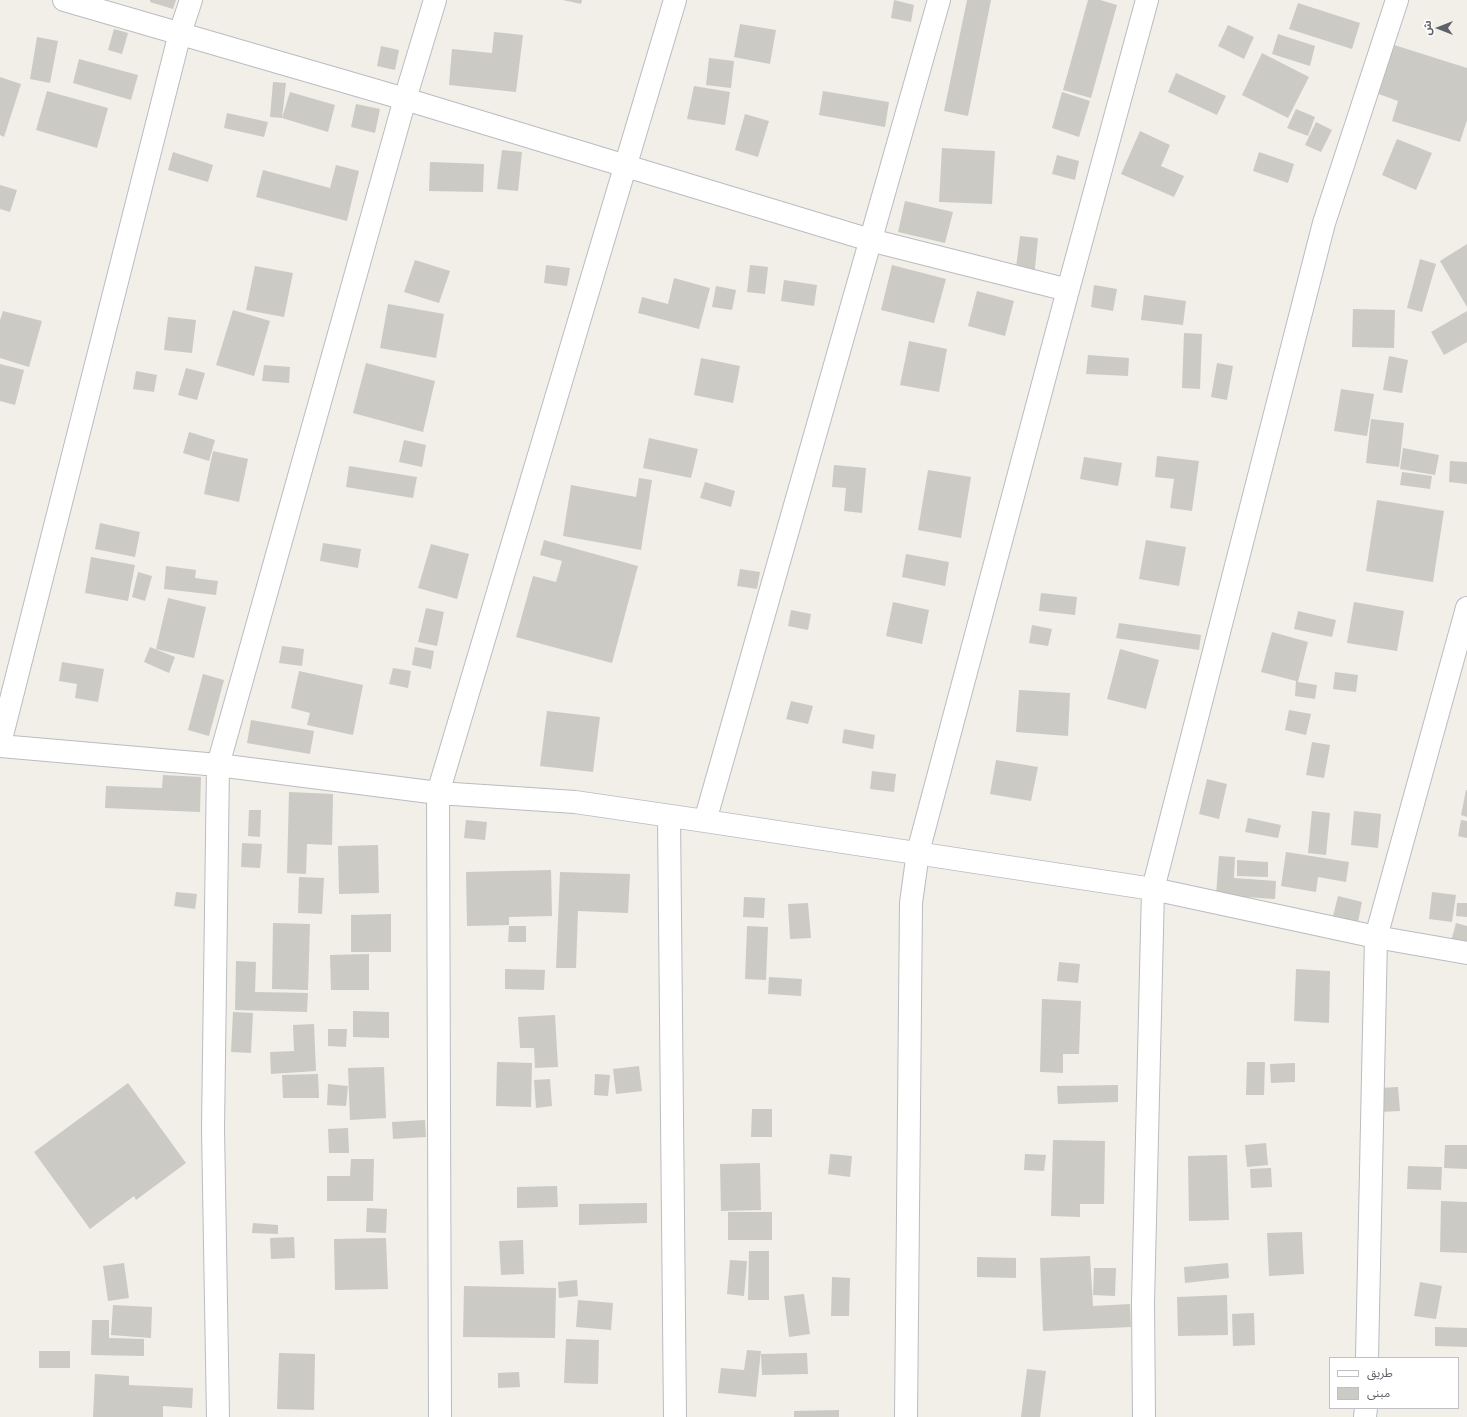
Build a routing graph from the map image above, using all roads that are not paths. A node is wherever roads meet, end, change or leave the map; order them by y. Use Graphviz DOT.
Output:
graph roads {
  1 [pos="64,0"];
  2 [pos="190,0"];
  3 [pos="434,0"];
  4 [pos="675,0"];
  5 [pos="939,0"];
  6 [pos="1147,0"];
  7 [pos="1397,0"];
  8 [pos="180,34"];
  9 [pos="405,99"];
  10 [pos="625,166"];
  11 [pos="870,240"];
  12 [pos="1068,290"];
  13 [pos="1467,608"];
  14 [pos="0,745"];
  15 [pos="218,765"];
  16 [pos="438,792"];
  17 [pos="669,816"];
  18 [pos="705,821"];
  19 [pos="918,852"];
  20 [pos="1153,889"];
  21 [pos="1376,937"];
  22 [pos="1467,953"];
  23 [pos="1367,1357"];
  24 [pos="218,1417"];
  25 [pos="440,1417"];
  26 [pos="675,1417"];
  27 [pos="906,1417"];
  28 [pos="1144,1417"];
  1 -- 8 [label="street"];
  2 -- 8 [label="street"];
  3 -- 9 [label="street"];
  4 -- 10 [label="street"];
  5 -- 11 [label="street"];
  6 -- 12 [label="street"];
  7 -- 20 [label="street"];
  8 -- 9 [label="street"];
  8 -- 14 [label="street"];
  9 -- 10 [label="street"];
  9 -- 15 [label="street"];
  10 -- 11 [label="street"];
  10 -- 16 [label="street"];
  11 -- 12 [label="street"];
  11 -- 18 [label="street"];
  12 -- 19 [label="street"];
  13 -- 21 [label="street"];
  14 -- 15 [label="street"];
  15 -- 16 [label="street"];
  15 -- 24 [label="street"];
  16 -- 17 [label="street"];
  16 -- 25 [label="street"];
  17 -- 18 [label="street"];
  17 -- 26 [label="street"];
  18 -- 19 [label="street"];
  19 -- 20 [label="street"];
  19 -- 27 [label="street"];
  20 -- 21 [label="street"];
  20 -- 28 [label="street"];
  21 -- 22 [label="street"];
  21 -- 23 [label="street"];
}
